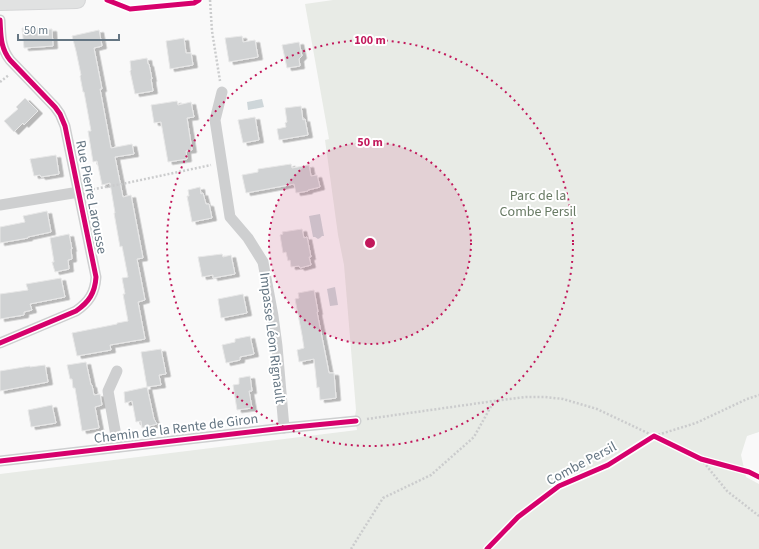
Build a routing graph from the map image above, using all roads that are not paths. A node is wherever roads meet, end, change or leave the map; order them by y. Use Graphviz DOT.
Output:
graph roads {
  1 [pos="77,0"];
  2 [pos="0,2"];
  3 [pos="0,20"];
  4 [pos="222,92"];
  5 [pos="79,192"];
  6 [pos="0,205"];
  7 [pos="0,343"];
  8 [pos="117,371"];
  9 [pos="356,420"];
  10 [pos="284,428"];
  11 [pos="118,447"];
  12 [pos="0,461"];
  1 -- 2 [label="main road"];
  3 -- 5 [label="street, Rue Pierre Larousse"];
  4 -- 10 [label="street, Impasse Léon Rignault"];
  5 -- 6 [label="street"];
  5 -- 7 [label="street, Rue Pierre Larousse"];
  8 -- 11 [label="street, Chemin de la Rente de Giron"];
  9 -- 10 [label="street, Chemin de la Rente de Giron"];
  10 -- 11 [label="street, Chemin de la Rente de Giron"];
  11 -- 12 [label="street, Chemin de la Rente de Giron"];
}
